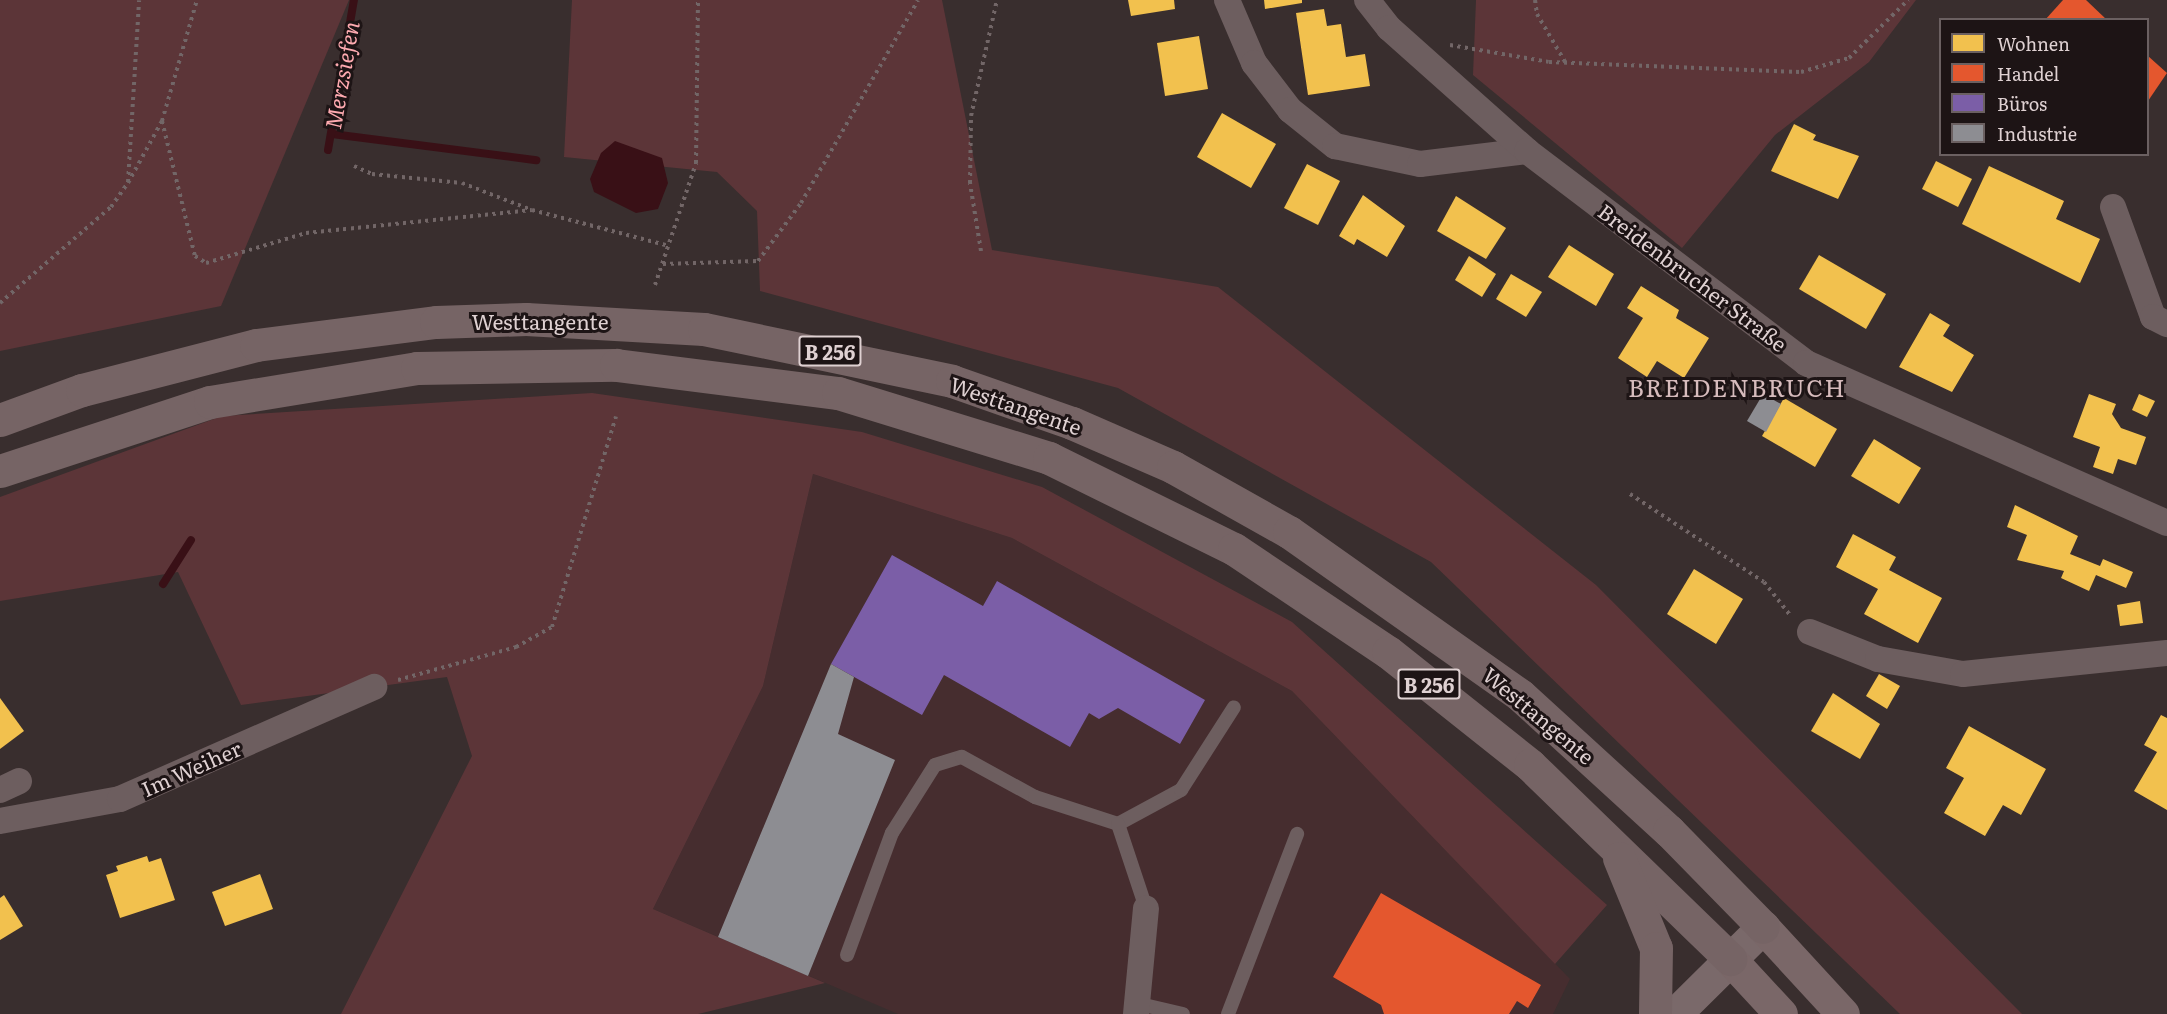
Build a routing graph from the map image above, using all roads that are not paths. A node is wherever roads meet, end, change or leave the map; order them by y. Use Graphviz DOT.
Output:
graph roads {
  1 [pos="1227,0"];
  2 [pos="1367,0"];
  3 [pos="1527,150"];
  4 [pos="2113,207"];
  5 [pos="2167,324"];
  6 [pos="0,420"];
  7 [pos="0,471"];
  8 [pos="2167,523"];
  9 [pos="1810,632"];
  10 [pos="2167,653"];
  11 [pos="374,687"];
  12 [pos="1234,707"];
  13 [pos="0,821"];
  14 [pos="1118,824"];
  15 [pos="1297,834"];
  16 [pos="1610,838"];
  17 [pos="1146,908"];
  18 [pos="1763,927"];
  19 [pos="847,955"];
  20 [pos="1730,959"];
  21 [pos="1138,1009"];
  22 [pos="1183,1014"];
  23 [pos="1228,1014"];
  24 [pos="1655,1014"];
  25 [pos="1675,1014"];
  26 [pos="1781,1014"];
  27 [pos="1843,1014"];
  1 -- 3 [label="street"];
  2 -- 3 [label="street, Breidenbrucher Straße"];
  3 -- 8 [label="street, Breidenbrucher Straße"];
  4 -- 5 [label="street"];
  6 -- 18 [label="highway, Westtangente / B 256"];
  7 -- 16 [label="highway, Westtangente / B 256"];
  9 -- 10 [label="street"];
  11 -- 13 [label="street, Im Weiher"];
  12 -- 14 [label="lane"];
  14 -- 17 [label="lane"];
  14 -- 19 [label="lane"];
  15 -- 23 [label="lane"];
  16 -- 20 [label="highway, Westtangente / B 256"];
  16 -- 24 [label="highway, B 256"];
  17 -- 21 [label="street"];
  18 -- 20 [label="main road"];
  18 -- 27 [label="main road, Westtangente"];
  20 -- 25 [label="main road"];
  20 -- 26 [label="main road, Westtangente / B 256"];
  21 -- 22 [label="lane"];
}
